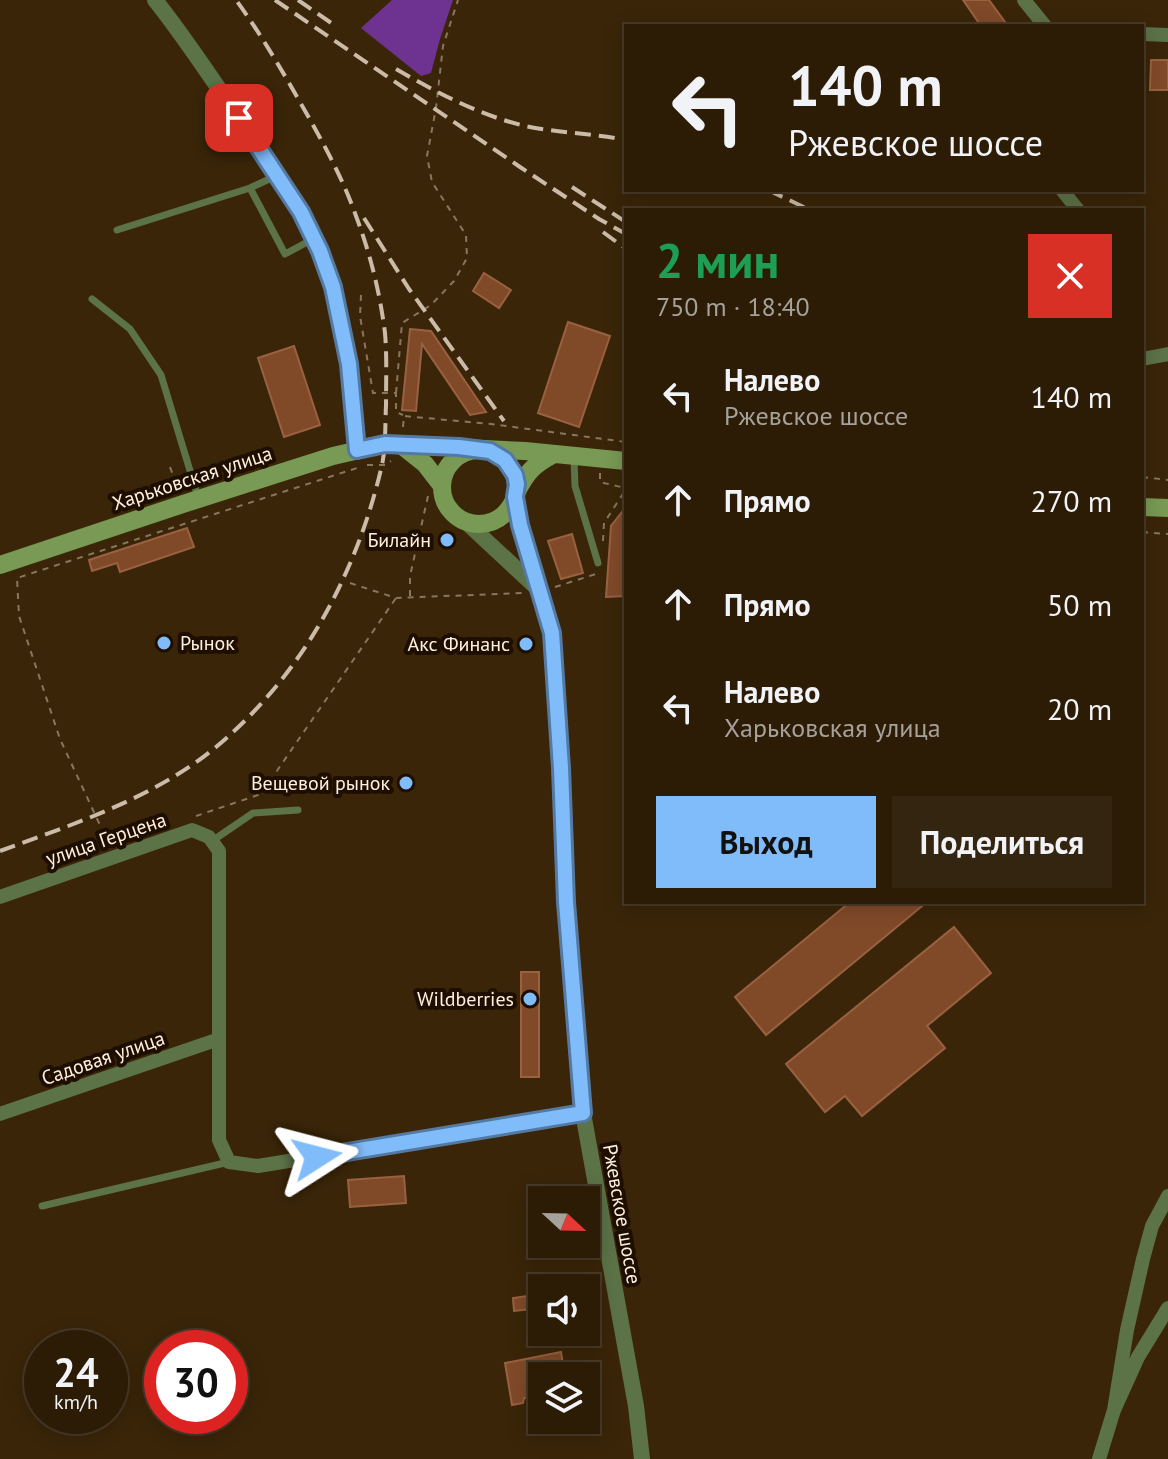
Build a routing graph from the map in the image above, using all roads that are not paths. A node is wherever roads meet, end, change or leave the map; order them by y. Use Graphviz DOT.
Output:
graph roads {
  1 [pos="155,0"];
  2 [pos="1024,0"];
  3 [pos="1043,24"];
  4 [pos="1144,34"];
  5 [pos="1168,35"];
  6 [pos="278,175"];
  7 [pos="250,188"];
  8 [pos="1064,192"];
  9 [pos="1076,208"];
  10 [pos="117,230"];
  11 [pos="314,238"];
  12 [pos="92,299"];
  13 [pos="1168,354"];
  14 [pos="1144,359"];
  15 [pos="481,449"];
  16 [pos="357,450"];
  17 [pos="397,452"];
  18 [pos="554,454"];
  19 [pos="573,456"];
  20 [pos="624,461"];
  21 [pos="442,486"];
  22 [pos="516,495"];
  23 [pos="199,499"];
  24 [pos="1144,507"];
  25 [pos="1168,508"];
  26 [pos="466,522"];
  27 [pos="598,563"];
  28 [pos="0,565"];
  29 [pos="541,593"];
  30 [pos="298,810"];
  31 [pos="216,846"];
  32 [pos="0,897"];
  33 [pos="219,1039"];
  34 [pos="583,1113"];
  35 [pos="0,1114"];
  36 [pos="229,1162"];
  37 [pos="1168,1196"];
  38 [pos="42,1206"];
  39 [pos="1168,1308"];
  40 [pos="1114,1410"];
  41 [pos="642,1459"];
  42 [pos="1099,1459"];
  1 -- 6 [label="street"];
  2 -- 3 [label="street"];
  4 -- 5 [label="street"];
  6 -- 7 [label="lane"];
  6 -- 11 [label="street"];
  7 -- 10 [label="lane"];
  7 -- 11 [label="lane"];
  8 -- 9 [label="street"];
  11 -- 16 [label="street"];
  12 -- 23 [label="lane"];
  13 -- 14 [label="street"];
  15 -- 17 [label="main road, Харьковская улица"];
  15 -- 18 [label="main road, Харьковская улица"];
  15 -- 21 [label="main road"];
  15 -- 22 [label="main road"];
  16 -- 17 [label="main road, Харьковская улица"];
  16 -- 23 [label="main road, Харьковская улица"];
  17 -- 21 [label="main road"];
  18 -- 19 [label="main road, Харьковская улица"];
  18 -- 22 [label="main road"];
  19 -- 20 [label="main road, Харьковская улица"];
  19 -- 27 [label="lane"];
  21 -- 26 [label="main road"];
  22 -- 26 [label="main road"];
  22 -- 29 [label="street, Ржевское шоссе"];
  23 -- 28 [label="main road, Харьковская улица"];
  24 -- 25 [label="main road"];
  26 -- 29 [label="street"];
  29 -- 34 [label="street, Ржевское шоссе"];
  30 -- 31 [label="lane"];
  31 -- 32 [label="street, улица Герцена"];
  31 -- 33 [label="street"];
  33 -- 35 [label="street, Садовая улица"];
  33 -- 36 [label="street"];
  34 -- 36 [label="street"];
  34 -- 41 [label="street, Ржевское шоссе"];
  36 -- 38 [label="lane"];
  37 -- 40 [label="street"];
  39 -- 40 [label="street"];
  40 -- 42 [label="street"];
}
